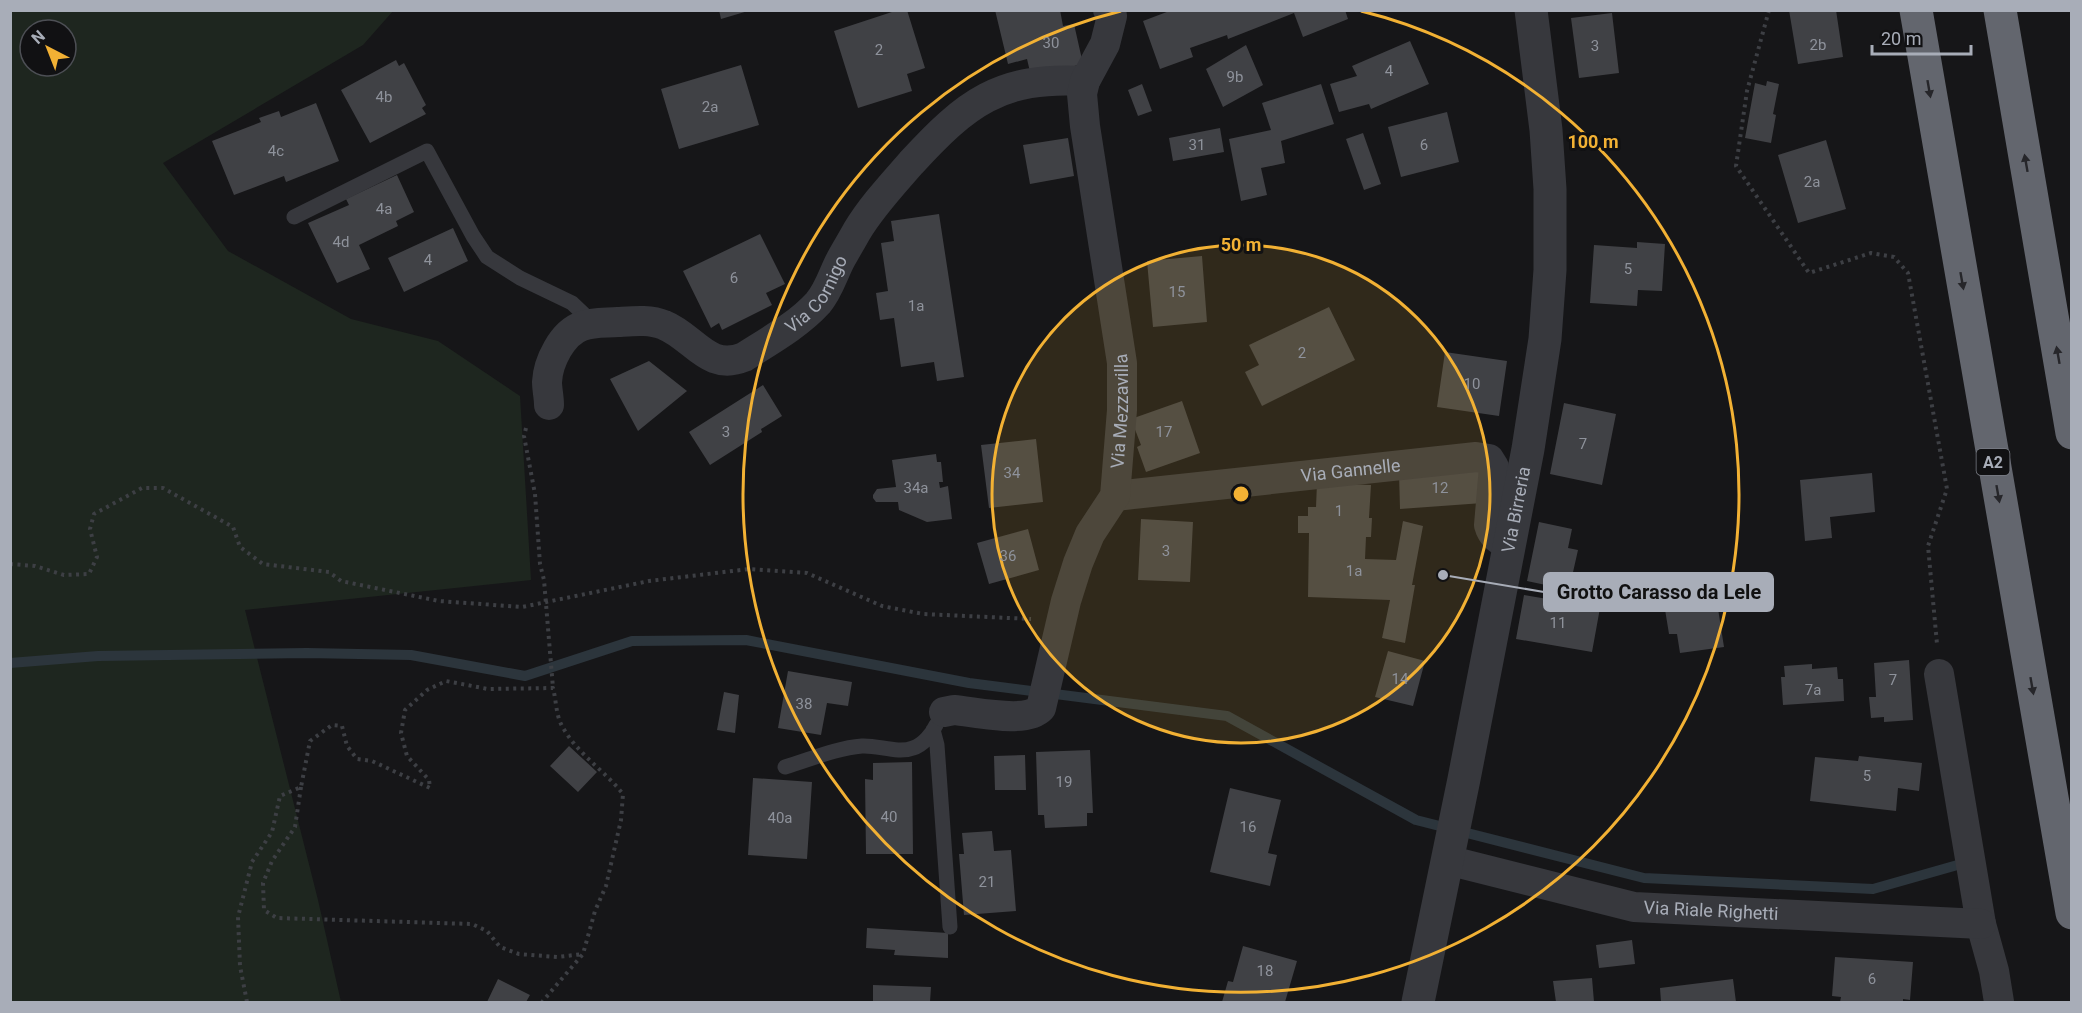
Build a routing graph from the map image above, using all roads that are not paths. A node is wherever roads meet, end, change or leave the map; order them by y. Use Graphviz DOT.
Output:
graph roads {
  1 [pos="1531,10"];
  2 [pos="1916,10"];
  3 [pos="2000,10"];
  4 [pos="1119,12"];
  5 [pos="1085,81"];
  6 [pos="294,217"];
  7 [pos="593,323"];
  8 [pos="549,405"];
  9 [pos="2072,434"];
  10 [pos="1115,496"];
  11 [pos="1508,545"];
  12 [pos="1940,674"];
  13 [pos="939,721"];
  14 [pos="785,767"];
  15 [pos="1449,853"];
  16 [pos="2072,913"];
  17 [pos="1981,924"];
  18 [pos="950,927"];
  19 [pos="1418,1002"];
  20 [pos="1999,1002"];
  1 -- 11 [label="street, Via Birreria"];
  2 -- 16 [label="highway, A2, one-way"];
  9 -- 3 [label="highway, one-way"];
  4 -- 5 [label="street, Via Mezzavilla"];
  5 -- 7 [label="street, Via Cornigo"];
  5 -- 10 [label="street, Via Mezzavilla"];
  6 -- 7 [label="lane"];
  7 -- 8 [label="street, Via Cornigo"];
  10 -- 11 [label="street, Via Gannelle"];
  10 -- 13 [label="street, Via Mezzavilla"];
  11 -- 15 [label="street, Via Birreria"];
  12 -- 17 [label="street"];
  13 -- 14 [label="lane"];
  13 -- 18 [label="lane"];
  15 -- 17 [label="street, Via Riale Righetti"];
  15 -- 19 [label="street, Via Birreria"];
  17 -- 20 [label="street"];
}
